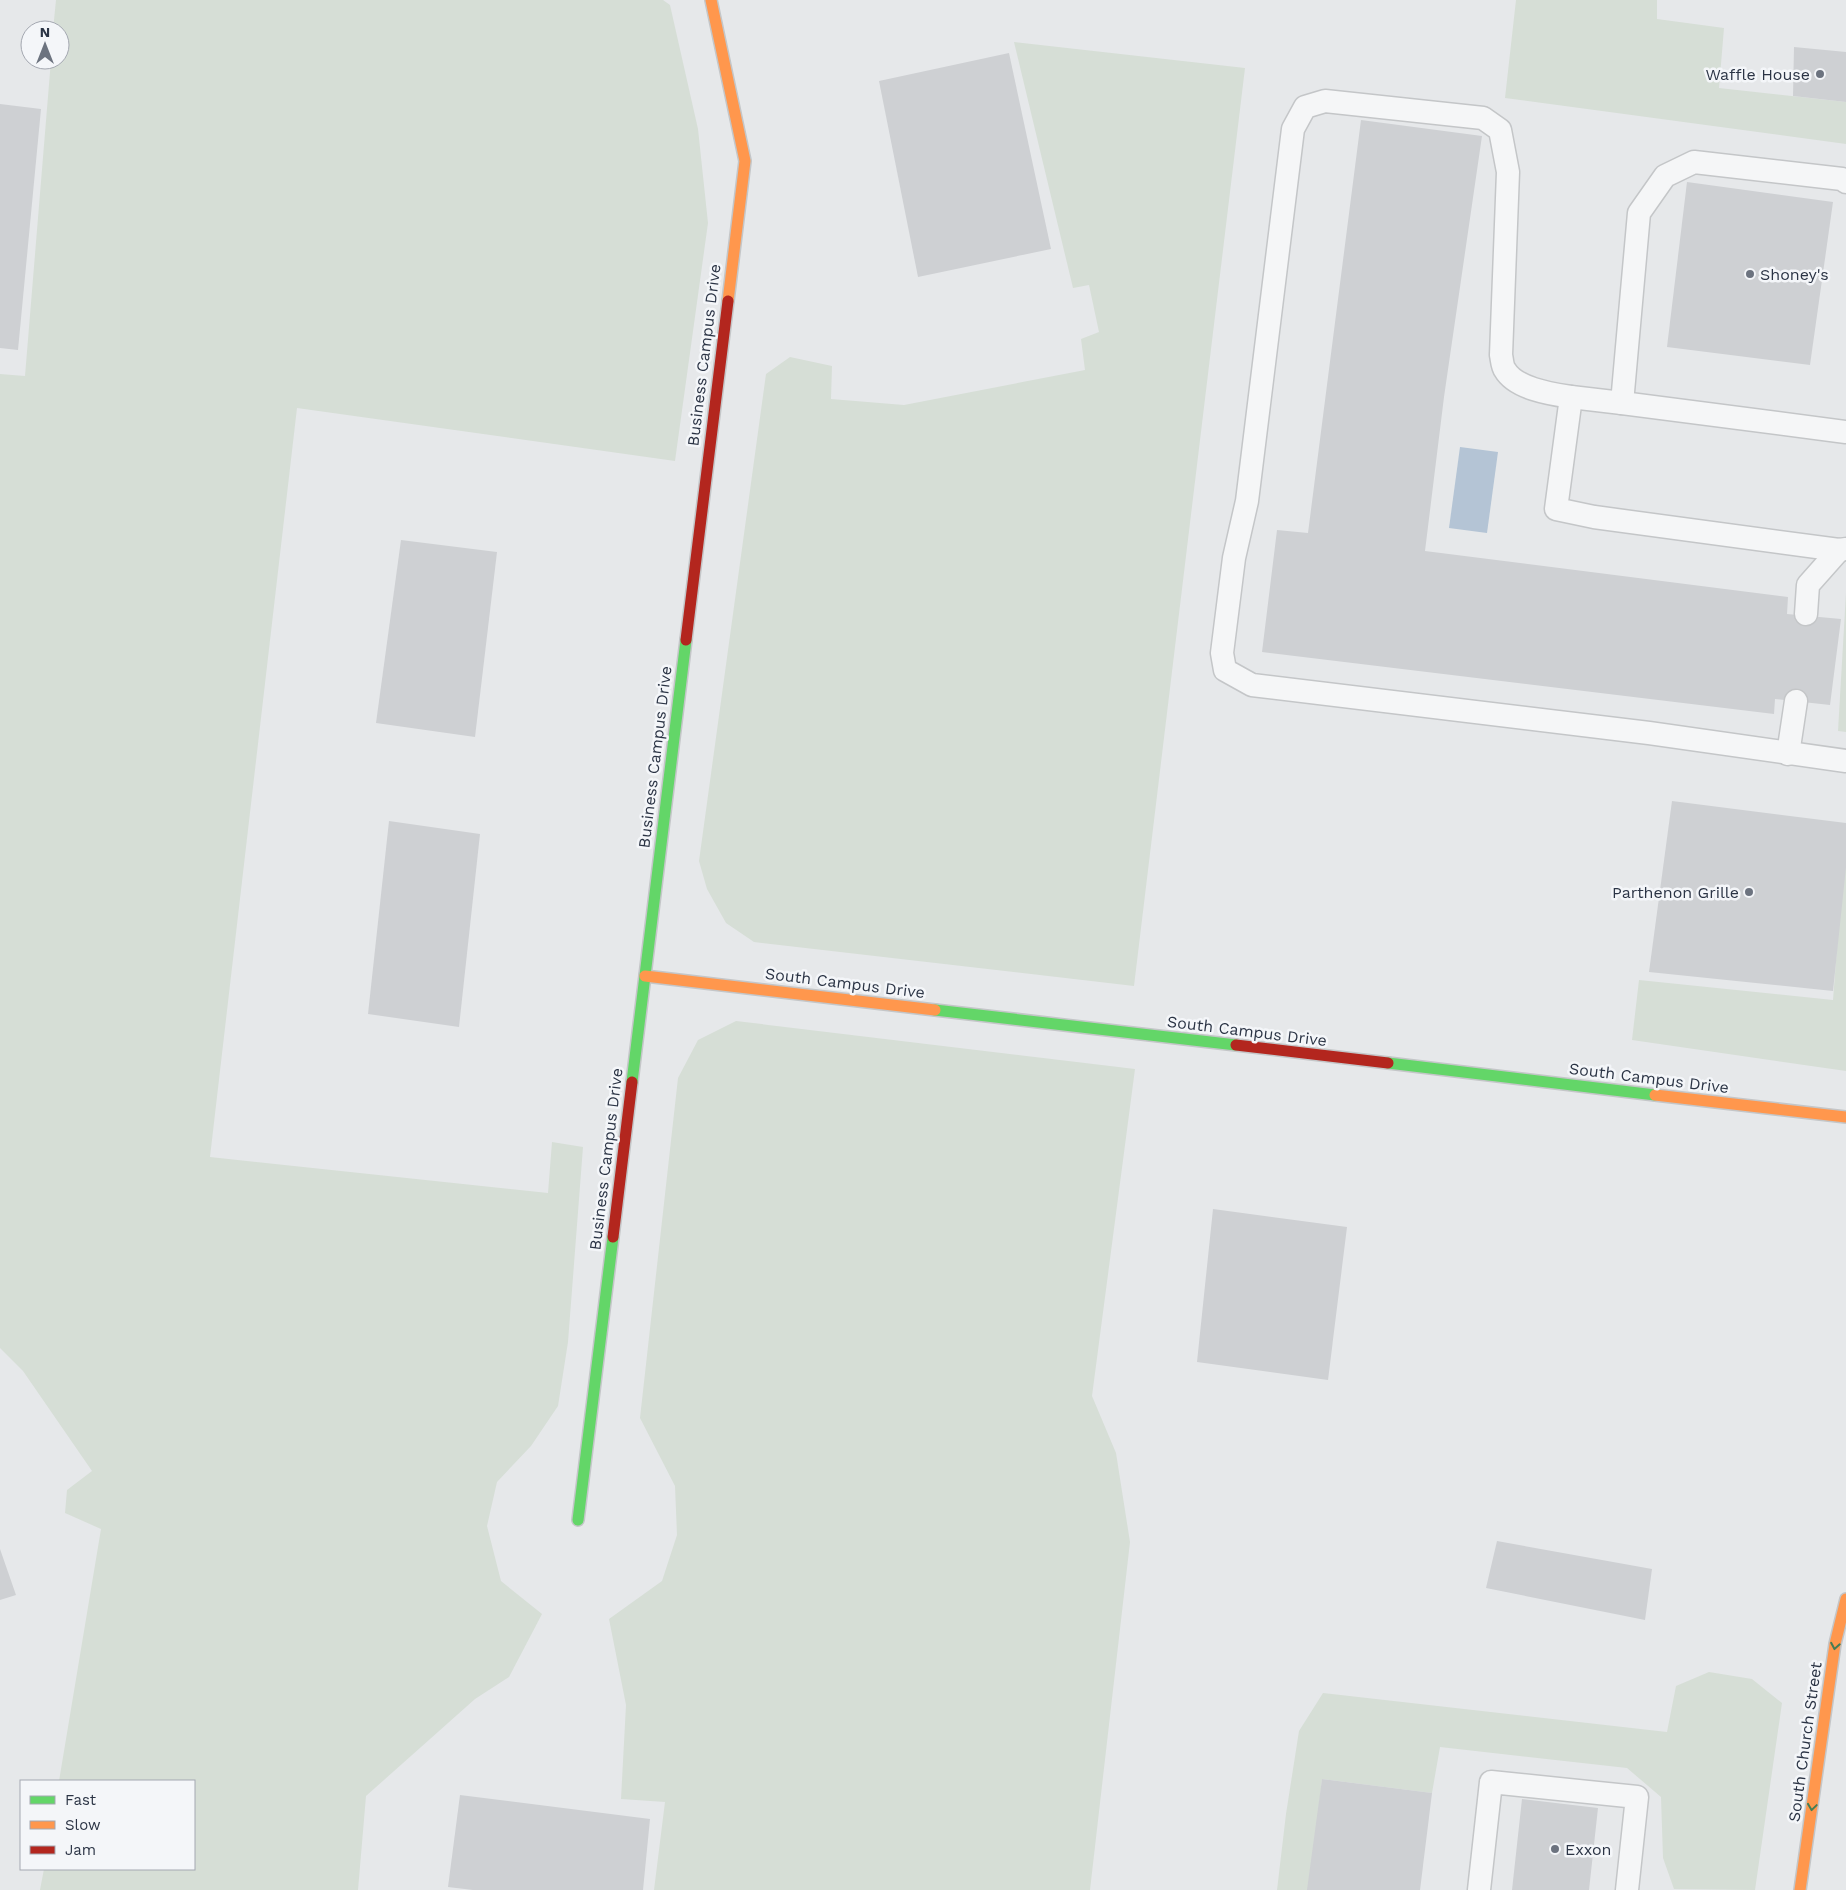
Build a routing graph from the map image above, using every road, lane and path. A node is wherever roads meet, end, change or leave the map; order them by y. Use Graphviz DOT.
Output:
graph roads {
  1 [pos="711,0"];
  2 [pos="1846,182"];
  3 [pos="1571,397"];
  4 [pos="1622,403"];
  5 [pos="1846,432"];
  6 [pos="1842,549"];
  7 [pos="1806,614"];
  8 [pos="1796,701"];
  9 [pos="1788,754"];
  10 [pos="1846,761"];
  11 [pos="645,976"];
  12 [pos="1846,1117"];
  13 [pos="578,1520"];
  14 [pos="1846,1599"];
  15 [pos="1479,1890"];
  16 [pos="1626,1890"];
  17 [pos="1800,1890"];
  1 -- 11 [label="main road, Business Campus Drive"];
  2 -- 4 [label="lane"];
  3 -- 4 [label="lane"];
  3 -- 6 [label="lane"];
  3 -- 9 [label="lane"];
  4 -- 5 [label="lane"];
  6 -- 7 [label="lane"];
  8 -- 9 [label="lane"];
  9 -- 10 [label="lane"];
  11 -- 12 [label="main road, South Campus Drive"];
  11 -- 13 [label="main road, Business Campus Drive"];
  14 -- 17 [label="main road, South Church Street, one-way"];
  15 -- 16 [label="lane"];
}
